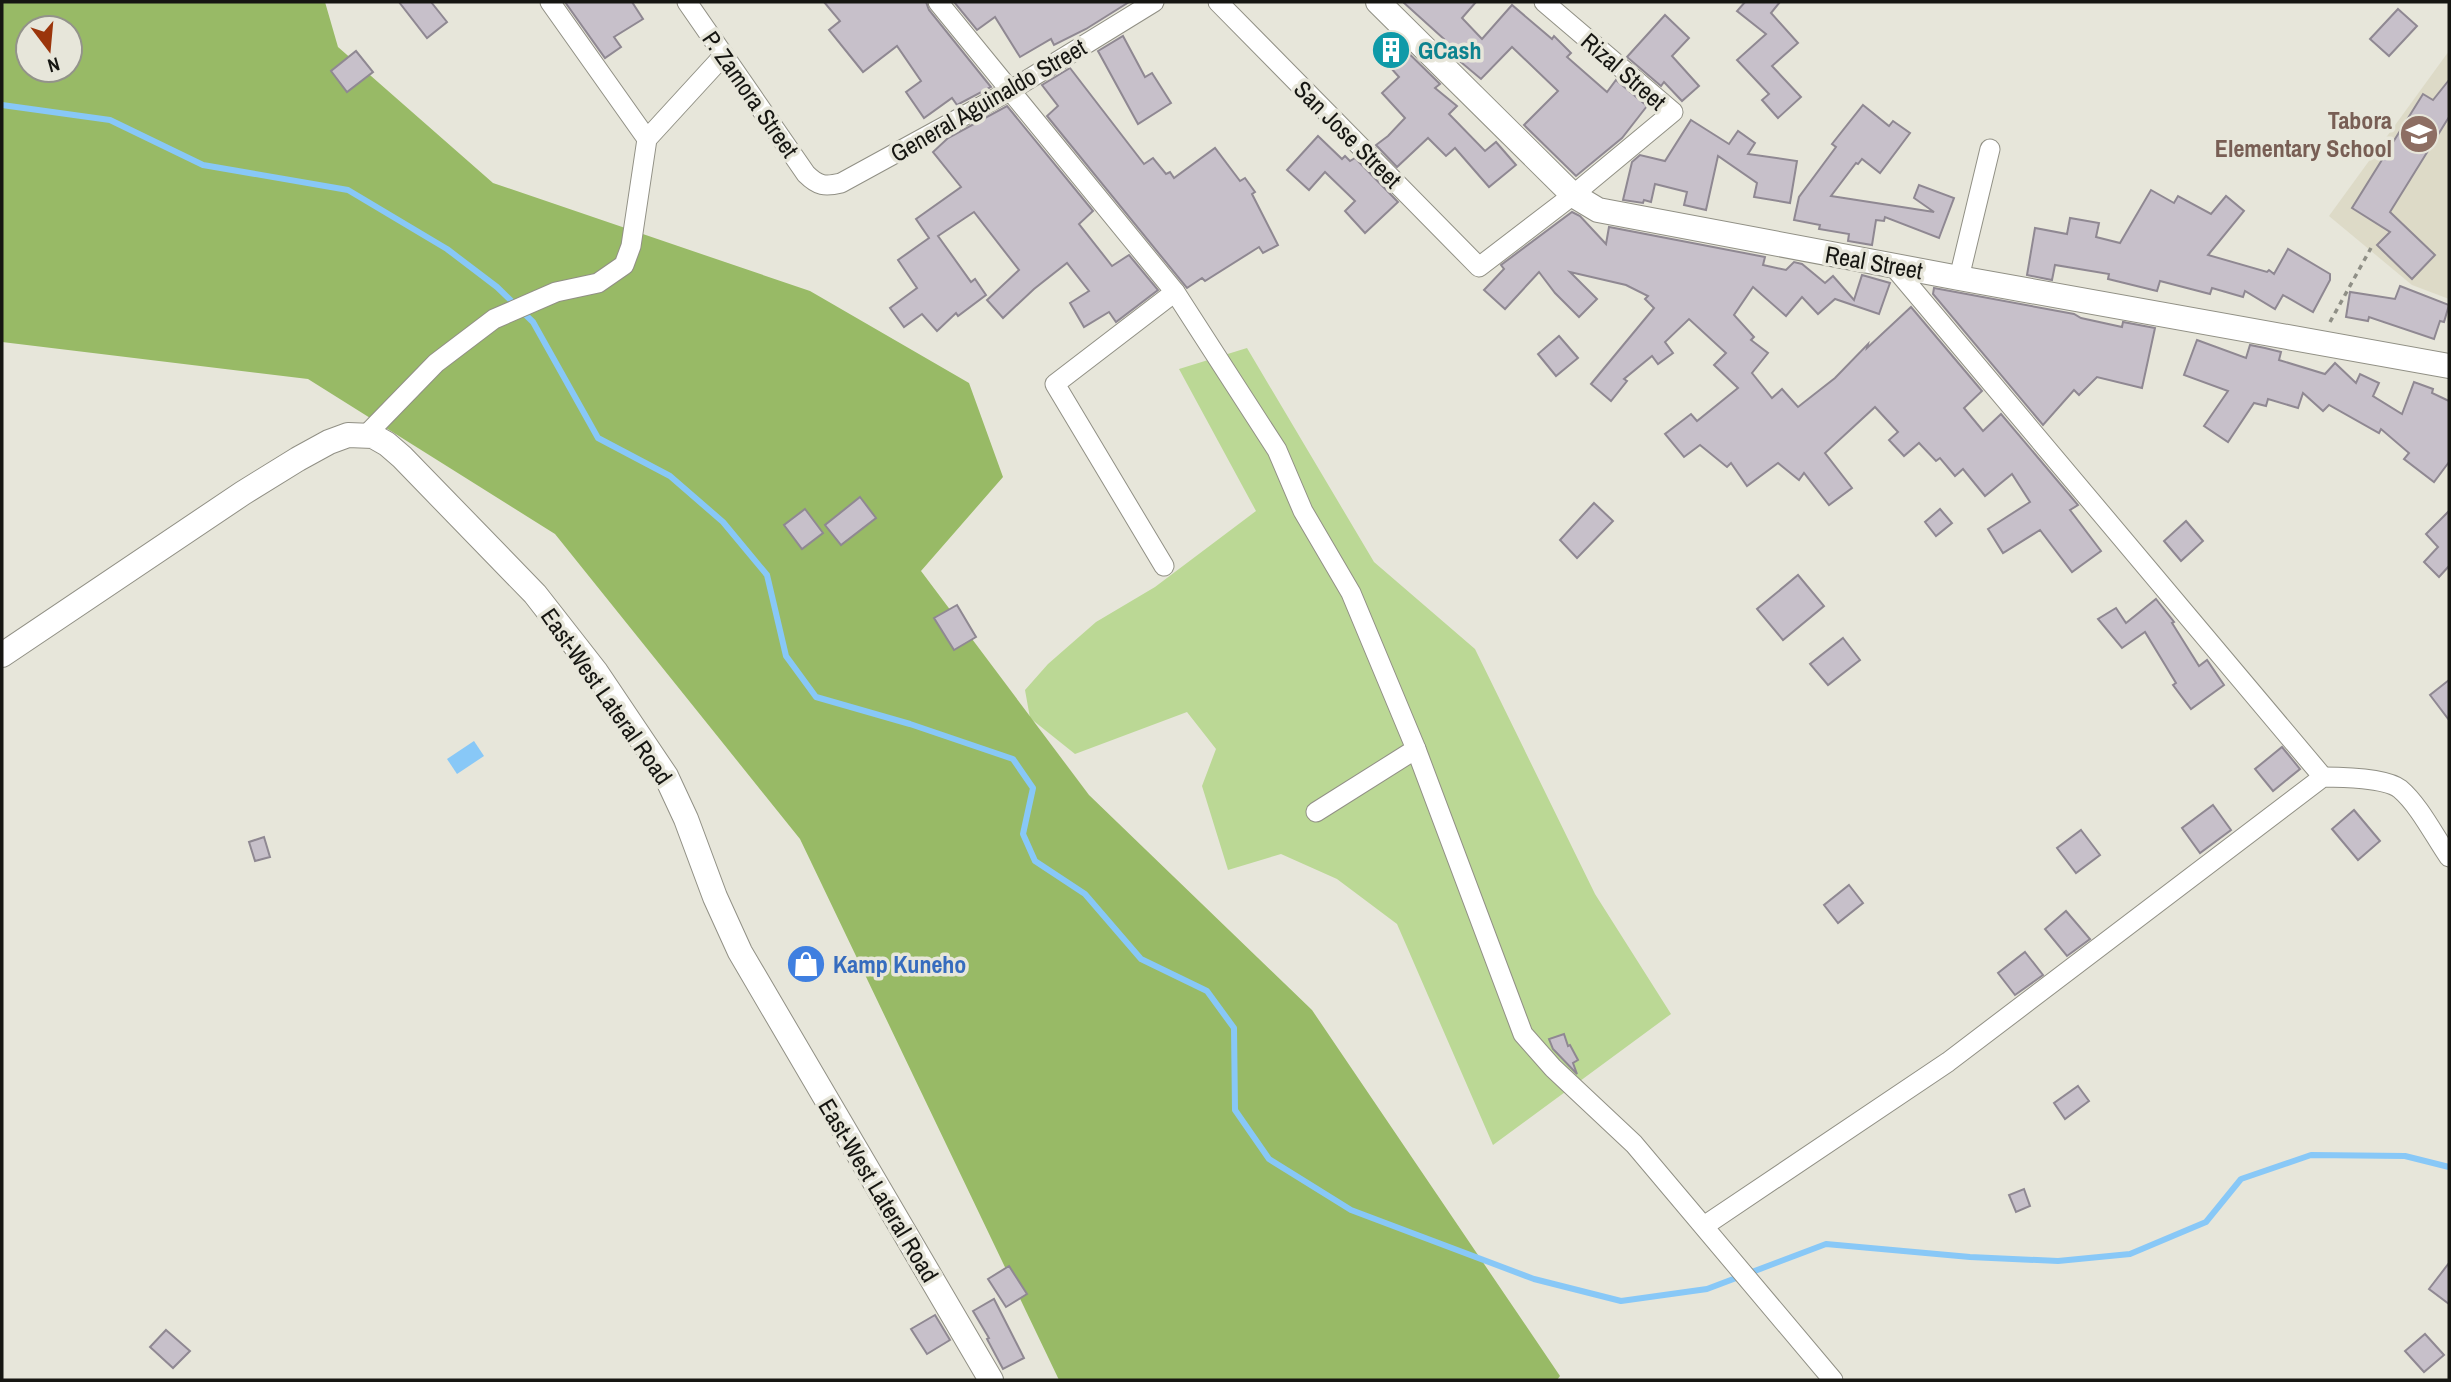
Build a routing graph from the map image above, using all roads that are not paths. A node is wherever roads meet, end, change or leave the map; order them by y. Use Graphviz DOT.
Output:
graph roads {
  1 [pos="550,2"];
  2 [pos="687,2"];
  3 [pos="938,2"];
  4 [pos="1154,2"];
  5 [pos="1218,2"];
  6 [pos="1378,2"];
  7 [pos="1544,2"];
  8 [pos="724,55"];
  9 [pos="1011,90"];
  10 [pos="647,139"];
  11 [pos="1990,149"];
  12 [pos="816,184"];
  13 [pos="1573,195"];
  14 [pos="1893,266"];
  15 [pos="1959,278"];
  16 [pos="1175,292"];
  17 [pos="2449,366"];
  18 [pos="366,435"];
  19 [pos="1164,566"];
  20 [pos="2,655"];
  21 [pos="1416,749"];
  22 [pos="2323,777"];
  23 [pos="1316,812"];
  24 [pos="2449,857"];
  25 [pos="1704,1226"];
  26 [pos="991,1380"];
  27 [pos="1833,1380"];
  1 -- 10 [label="street"];
  2 -- 8 [label="street, P. Zamora Street"];
  3 -- 9 [label="street"];
  4 -- 9 [label="street, General Aguinaldo Street"];
  5 -- 13 [label="street, San Jose Street"];
  6 -- 13 [label="main road, Real Street"];
  7 -- 13 [label="street, Rizal Street"];
  8 -- 10 [label="street"];
  8 -- 12 [label="street, P. Zamora Street"];
  9 -- 12 [label="street, General Aguinaldo Street"];
  9 -- 16 [label="street"];
  10 -- 18 [label="street"];
  11 -- 15 [label="street"];
  13 -- 14 [label="main road, Real Street"];
  14 -- 15 [label="main road, Real Street"];
  14 -- 22 [label="street"];
  15 -- 17 [label="main road, Real Street"];
  16 -- 19 [label="street"];
  16 -- 21 [label="street"];
  18 -- 20 [label="main road"];
  18 -- 26 [label="main road, East-West Lateral Road"];
  21 -- 23 [label="street"];
  21 -- 25 [label="street"];
  22 -- 24 [label="street"];
  22 -- 25 [label="street"];
  25 -- 27 [label="street"];
}
